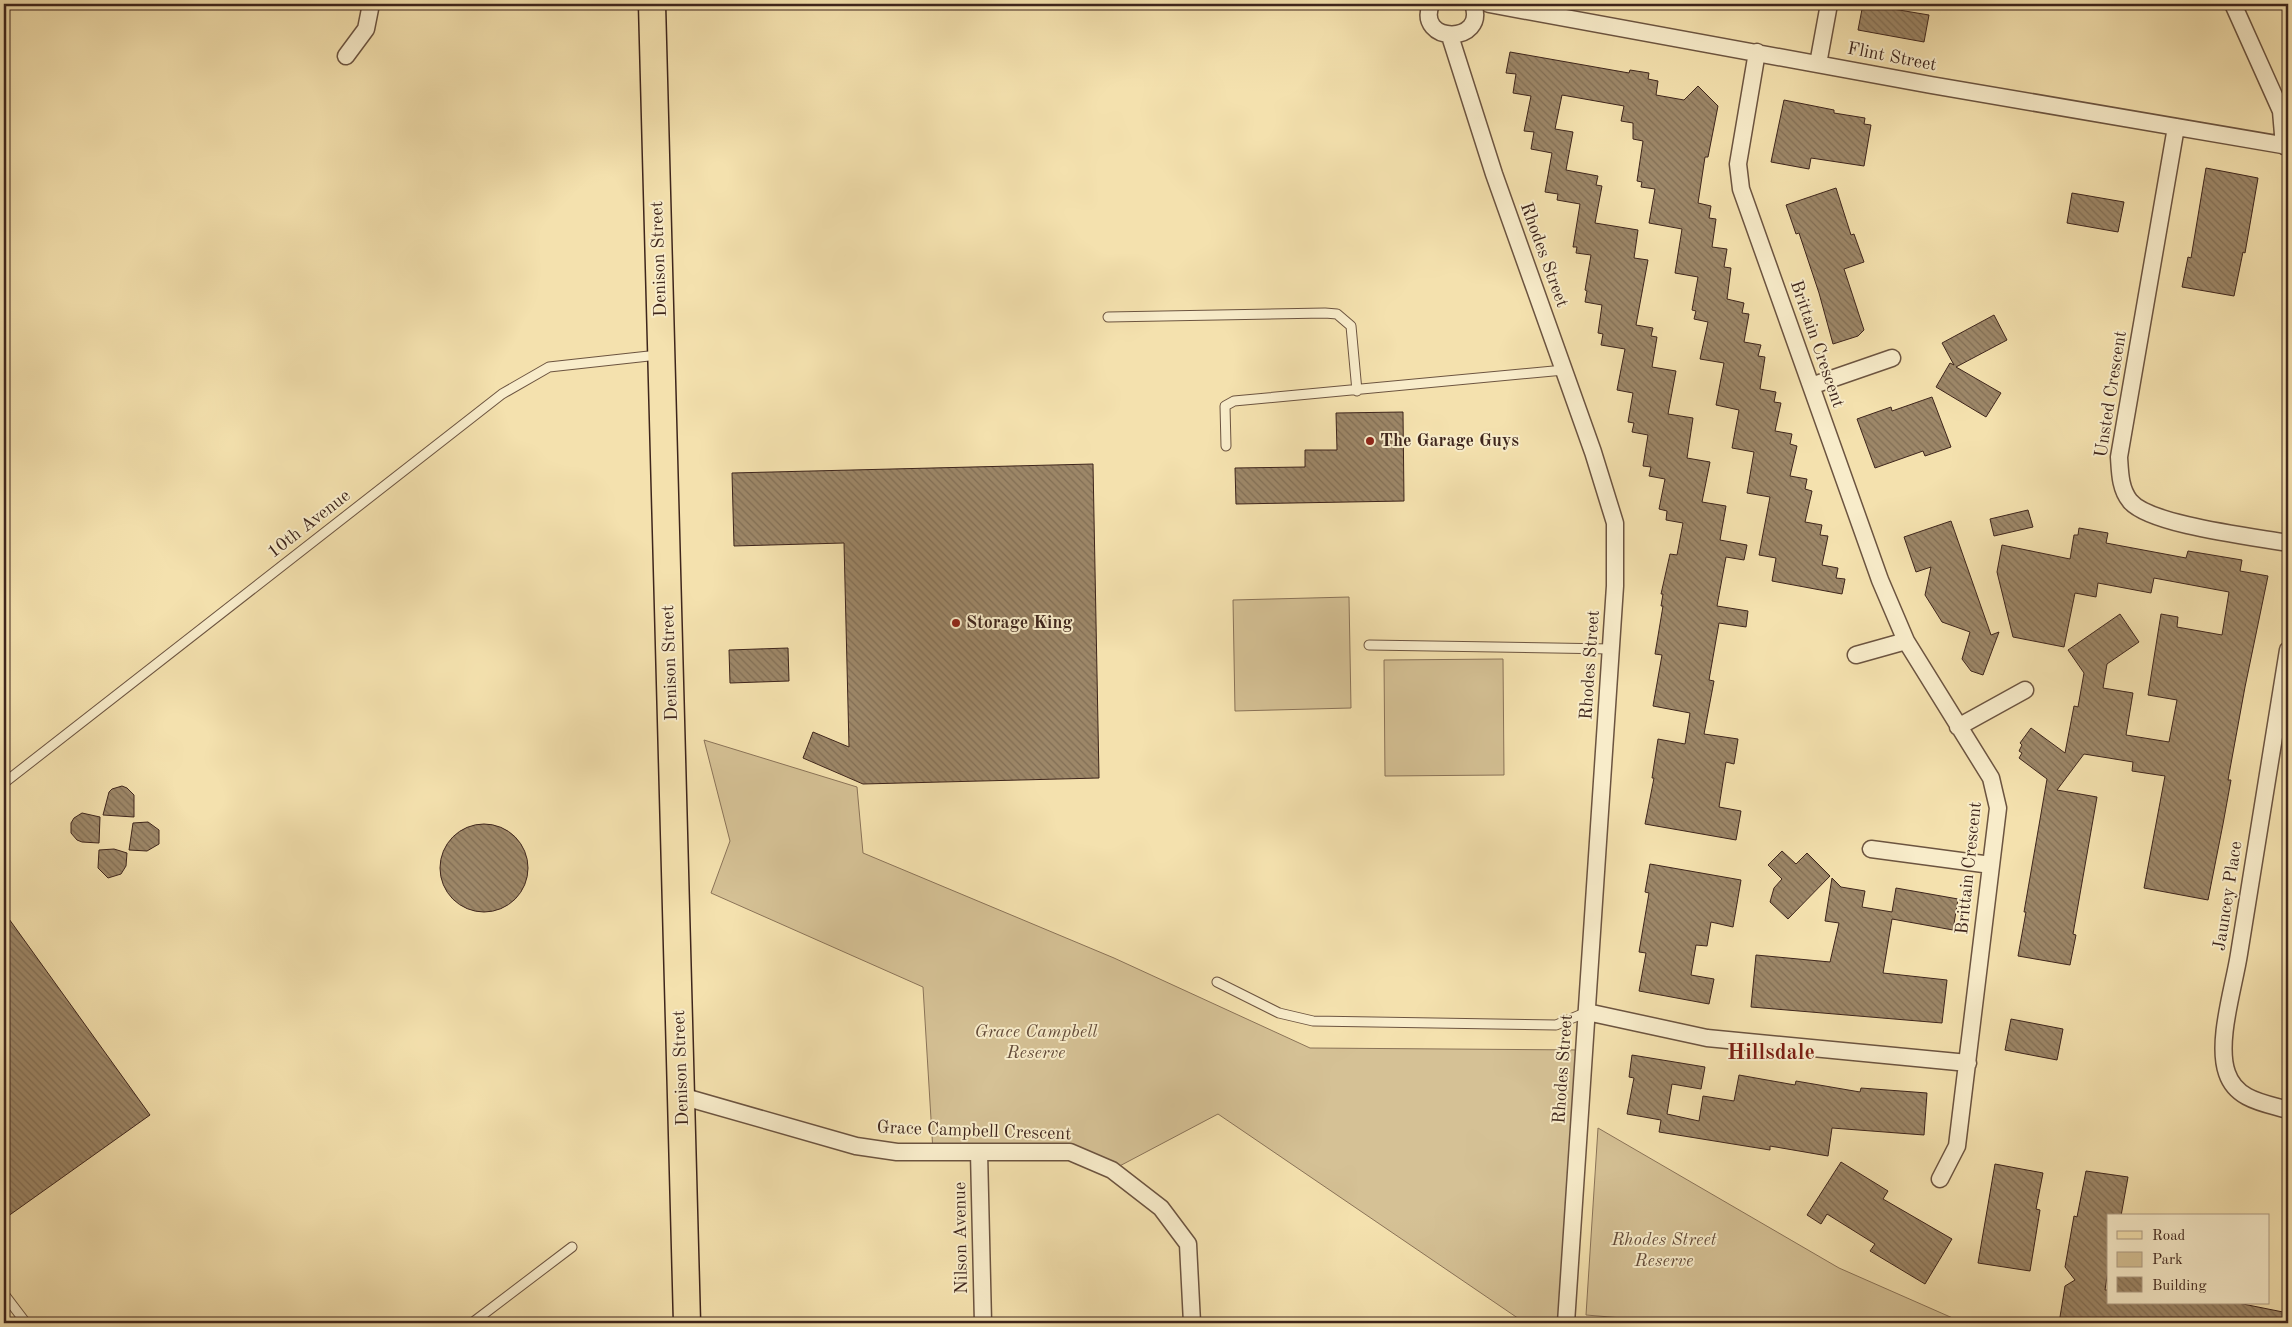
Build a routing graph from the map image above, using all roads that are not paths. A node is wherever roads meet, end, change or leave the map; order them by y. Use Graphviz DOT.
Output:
graph roads {
  1 [pos="371,4"];
  2 [pos="652,4"];
  3 [pos="1431,4"];
  4 [pos="1479,4"];
  5 [pos="1829,4"];
  6 [pos="2233,4"];
  7 [pos="1450,36"];
  8 [pos="1757,52"];
  9 [pos="346,56"];
  10 [pos="1818,64"];
  11 [pos="2176,127"];
  12 [pos="2286,146"];
  13 [pos="1108,317"];
  14 [pos="661,355"];
  15 [pos="1892,358"];
  16 [pos="1564,370"];
  17 [pos="1811,386"];
  18 [pos="1357,391"];
  19 [pos="1226,446"];
  20 [pos="2288,542"];
  21 [pos="1906,641"];
  22 [pos="1369,645"];
  23 [pos="1612,649"];
  24 [pos="2288,650"];
  25 [pos="1856,655"];
  26 [pos="2025,690"];
  27 [pos="1958,728"];
  28 [pos="4,783"];
  29 [pos="1870,849"];
  30 [pos="1991,865"];
  31 [pos="1217,982"];
  32 [pos="1587,1012"];
  33 [pos="1968,1063"];
  34 [pos="682,1096"];
  35 [pos="2288,1110"];
  36 [pos="979,1152"];
  37 [pos="1940,1179"];
  38 [pos="572,1247"];
  39 [pos="4,1294"];
  40 [pos="26,1323"];
  41 [pos="472,1323"];
  42 [pos="688,1323"];
  43 [pos="983,1323"];
  44 [pos="1192,1323"];
  45 [pos="1566,1323"];
  1 -- 9 [label="street"];
  2 -- 14 [label="main road, Denison Street"];
  3 -- 7 [label="street"];
  4 -- 7 [label="street"];
  4 -- 8 [label="street, Flint Street"];
  5 -- 10 [label="street"];
  6 -- 12 [label="street"];
  7 -- 16 [label="street, Rhodes Street"];
  8 -- 10 [label="street, Flint Street"];
  8 -- 17 [label="street, Brittain Crescent"];
  10 -- 11 [label="street, Flint Street"];
  11 -- 12 [label="street, Flint Street"];
  11 -- 20 [label="street, Unsted Crescent"];
  13 -- 18 [label="lane"];
  14 -- 28 [label="lane, 10th Avenue"];
  14 -- 34 [label="main road, Denison Street"];
  15 -- 17 [label="street"];
  16 -- 18 [label="lane"];
  16 -- 23 [label="street, Rhodes Street"];
  17 -- 21 [label="street, Brittain Crescent"];
  18 -- 19 [label="lane"];
  21 -- 25 [label="street"];
  21 -- 27 [label="street, Brittain Crescent"];
  22 -- 23 [label="lane"];
  23 -- 32 [label="street, Rhodes Street"];
  24 -- 35 [label="street, Jauncey Place"];
  26 -- 27 [label="street"];
  27 -- 30 [label="street, Brittain Crescent"];
  29 -- 30 [label="street"];
  30 -- 33 [label="street, Brittain Crescent"];
  31 -- 32 [label="lane"];
  32 -- 33 [label="street"];
  32 -- 45 [label="street, Rhodes Street"];
  33 -- 37 [label="street, Brittain Crescent"];
  34 -- 36 [label="street, Grace Campbell Crescent"];
  34 -- 42 [label="main road, Denison Street"];
  36 -- 43 [label="street, Nilson Avenue"];
  36 -- 44 [label="street, Grace Campbell Crescent"];
  38 -- 41 [label="lane"];
  39 -- 40 [label="lane"];
}
